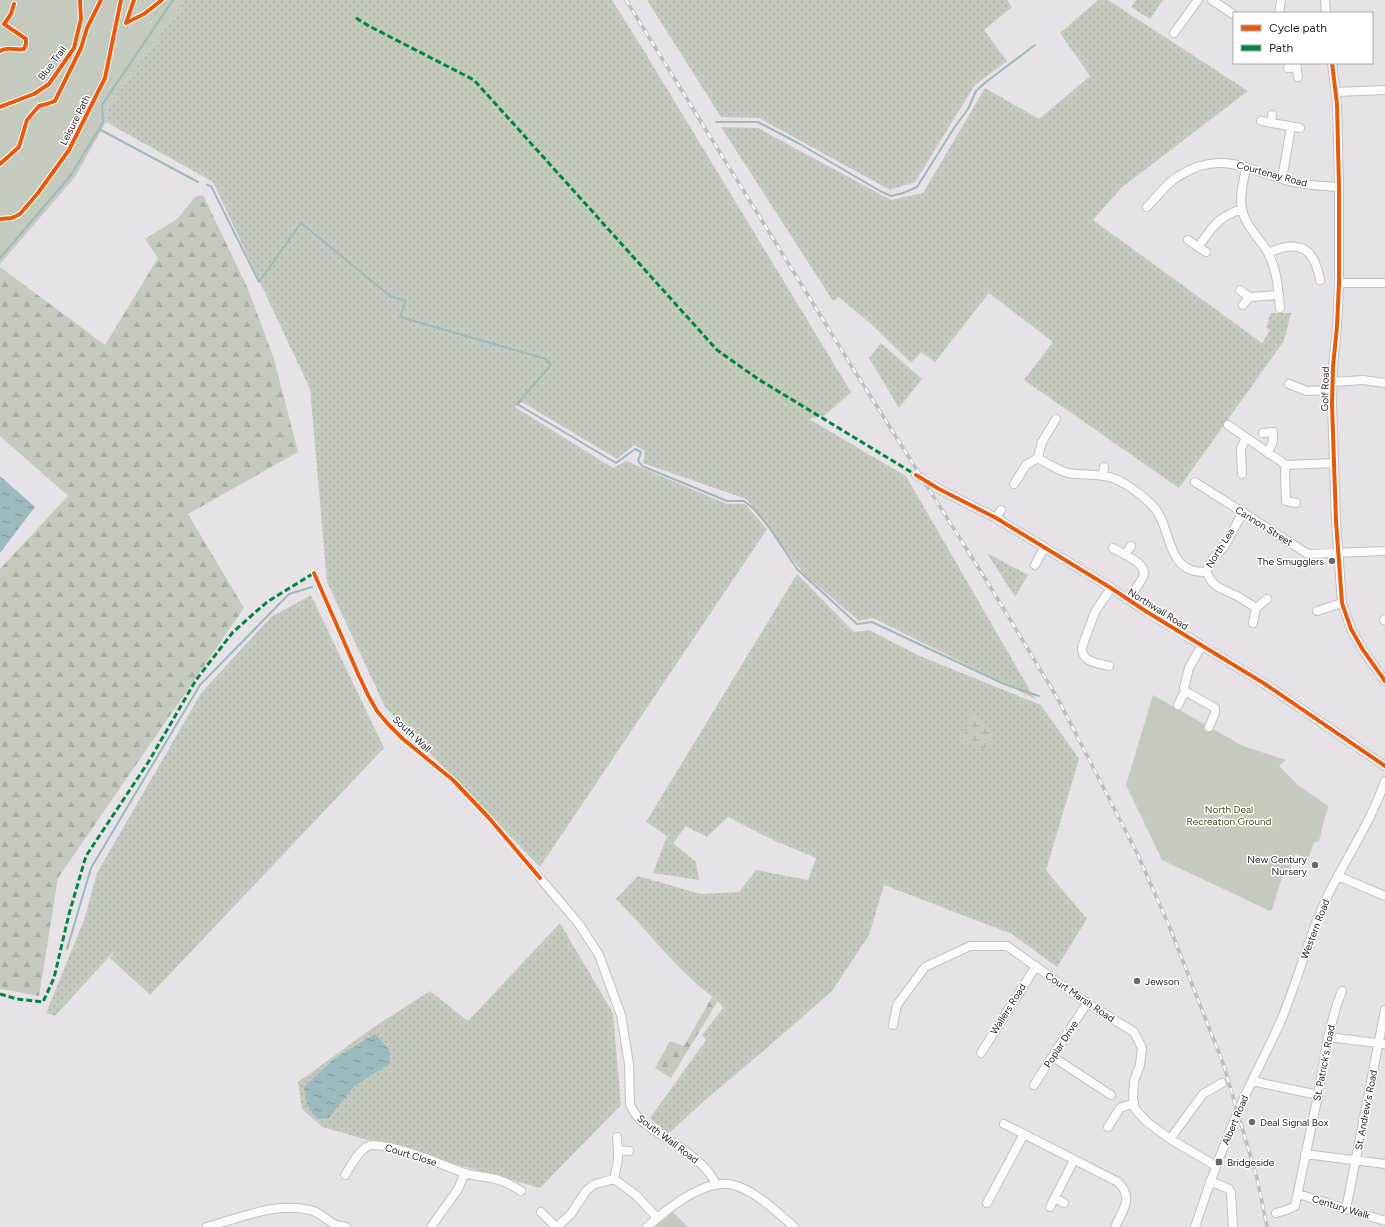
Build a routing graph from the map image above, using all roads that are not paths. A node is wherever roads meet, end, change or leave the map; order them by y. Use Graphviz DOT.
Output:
graph roads {
  1 [pos="1198,0"];
  2 [pos="1212,0"];
  3 [pos="1281,0"];
  4 [pos="1325,0"];
  5 [pos="1279,12"];
  6 [pos="1326,12"];
  7 [pos="1233,14"];
  8 [pos="1174,33"];
  9 [pos="1332,64"];
  10 [pos="1293,66"];
  11 [pos="1298,77"];
  12 [pos="1385,90"];
  13 [pos="1336,92"];
  14 [pos="1261,121"];
  15 [pos="1291,127"];
  16 [pos="1300,128"];
  17 [pos="1246,167"];
  18 [pos="1282,179"];
  19 [pos="1339,187"];
  20 [pos="1147,207"];
  21 [pos="1242,209"];
  22 [pos="1188,240"];
  23 [pos="1199,246"];
  24 [pos="1206,252"];
  25 [pos="1268,253"];
  26 [pos="1320,280"];
  27 [pos="1339,283"];
  28 [pos="1385,283"];
  29 [pos="1240,290"];
  30 [pos="1279,295"];
  31 [pos="1249,297"];
  32 [pos="1243,305"];
  33 [pos="1280,308"];
  34 [pos="1385,383"];
  35 [pos="1289,384"];
  36 [pos="1332,386"];
  37 [pos="1056,419"];
  38 [pos="1043,422"];
  39 [pos="1228,425"];
  40 [pos="1050,427"];
  41 [pos="1263,433"];
  42 [pos="1246,438"];
  43 [pos="1268,453"];
  44 [pos="1038,458"];
  45 [pos="1334,463"];
  46 [pos="1286,465"];
  47 [pos="1104,467"];
  48 [pos="1242,474"];
  49 [pos="916,475"];
  50 [pos="1103,475"];
  51 [pos="1195,482"];
  52 [pos="1014,484"];
  53 [pos="1296,504"];
  54 [pos="1001,510"];
  55 [pos="1243,512"];
  56 [pos="996,518"];
  57 [pos="1131,546"];
  58 [pos="1044,548"];
  59 [pos="1113,548"];
  60 [pos="1385,551"];
  61 [pos="1338,553"];
  62 [pos="1125,555"];
  63 [pos="1035,565"];
  64 [pos="1206,572"];
  65 [pos="1111,588"];
  66 [pos="1128,599"];
  67 [pos="1267,599"];
  68 [pos="1342,603"];
  69 [pos="1256,608"];
  70 [pos="1317,611"];
  71 [pos="1253,623"];
  72 [pos="1202,645"];
  73 [pos="1109,666"];
  74 [pos="1385,680"];
  75 [pos="1186,691"];
  76 [pos="1178,705"];
  77 [pos="1209,728"];
  78 [pos="1385,766"];
  79 [pos="1385,781"];
  80 [pos="1338,876"];
  81 [pos="540,878"];
  82 [pos="1385,896"];
  83 [pos="1036,966"];
  84 [pos="1342,992"];
  85 [pos="1087,1003"];
  86 [pos="1385,1010"];
  87 [pos="893,1025"];
  88 [pos="1328,1037"];
  89 [pos="1382,1043"];
  90 [pos="981,1053"];
  91 [pos="1052,1057"];
  92 [pos="1252,1081"];
  93 [pos="1222,1083"];
  94 [pos="1034,1085"];
  95 [pos="1111,1095"];
  96 [pos="1318,1095"];
  97 [pos="1134,1103"];
  98 [pos="1004,1124"];
  99 [pos="1108,1127"];
  100 [pos="1024,1134"];
  101 [pos="617,1137"];
  102 [pos="1170,1139"];
  103 [pos="618,1150"];
  104 [pos="629,1151"];
  105 [pos="1305,1154"];
  106 [pos="1074,1160"];
  107 [pos="1356,1161"];
  108 [pos="1385,1164"];
  109 [pos="1216,1166"];
  110 [pos="346,1174"];
  111 [pos="465,1174"];
  112 [pos="614,1179"];
  113 [pos="1210,1181"];
  114 [pos="716,1185"];
  115 [pos="522,1191"];
  116 [pos="1298,1194"];
  117 [pos="1055,1198"];
  118 [pos="987,1203"];
  119 [pos="1064,1203"];
  120 [pos="1050,1207"];
  121 [pos="1346,1209"];
  122 [pos="540,1212"];
  123 [pos="1276,1213"];
  124 [pos="657,1218"];
  125 [pos="1385,1221"];
  126 [pos="207,1227"];
  127 [pos="346,1227"];
  128 [pos="431,1227"];
  129 [pos="557,1227"];
  130 [pos="648,1227"];
  131 [pos="794,1227"];
  132 [pos="1115,1227"];
  133 [pos="1195,1227"];
  134 [pos="1233,1227"];
  1 -- 8 [label="street"];
  2 -- 7 [label="street"];
  3 -- 5 [label="street"];
  4 -- 6 [label="street"];
  9 -- 13 [label="street, Golf Road"];
  10 -- 11 [label="street"];
  12 -- 13 [label="street"];
  13 -- 19 [label="street, Golf Road"];
  14 -- 15 [label="street"];
  15 -- 16 [label="street"];
  15 -- 18 [label="street"];
  17 -- 18 [label="street, Courtenay Road"];
  17 -- 20 [label="street, Courtenay Road"];
  17 -- 21 [label="street"];
  18 -- 19 [label="street, Courtenay Road"];
  19 -- 27 [label="street, Golf Road"];
  21 -- 23 [label="street"];
  21 -- 25 [label="street"];
  22 -- 23 [label="street"];
  23 -- 24 [label="street"];
  25 -- 26 [label="street"];
  25 -- 30 [label="street"];
  27 -- 28 [label="street"];
  27 -- 36 [label="street, Golf Road"];
  29 -- 31 [label="street"];
  30 -- 31 [label="street"];
  30 -- 33 [label="street"];
  31 -- 32 [label="street"];
  34 -- 36 [label="street"];
  35 -- 36 [label="street, Golf Road"];
  36 -- 45 [label="street, Golf Road"];
  37 -- 40 [label="street"];
  38 -- 40 [label="street"];
  39 -- 42 [label="street"];
  40 -- 44 [label="street"];
  41 -- 43 [label="street"];
  42 -- 43 [label="street"];
  42 -- 48 [label="street"];
  43 -- 46 [label="street"];
  44 -- 50 [label="street"];
  44 -- 52 [label="street"];
  45 -- 46 [label="street"];
  45 -- 61 [label="street, Golf Road"];
  46 -- 53 [label="street"];
  47 -- 50 [label="street"];
  49 -- 56 [label="street, Northwall Road"];
  50 -- 64 [label="street"];
  51 -- 55 [label="street, Cannon Street"];
  54 -- 56 [label="street"];
  55 -- 61 [label="street, Cannon Street"];
  55 -- 64 [label="street, North Lea"];
  56 -- 58 [label="street, Northwall Road"];
  57 -- 62 [label="street"];
  58 -- 63 [label="street"];
  58 -- 65 [label="street, Northwall Road"];
  59 -- 62 [label="street"];
  60 -- 61 [label="street, Cannon Street"];
  61 -- 68 [label="street, Golf Road"];
  62 -- 66 [label="street"];
  64 -- 69 [label="street, North Lea"];
  65 -- 66 [label="street, Northwall Road"];
  65 -- 73 [label="street"];
  66 -- 72 [label="street, Northwall Road"];
  67 -- 69 [label="street"];
  68 -- 70 [label="street"];
  68 -- 74 [label="street, Golf Road"];
  69 -- 71 [label="street"];
  72 -- 75 [label="street"];
  72 -- 78 [label="street, Northwall Road"];
  75 -- 76 [label="street"];
  75 -- 77 [label="street"];
  79 -- 80 [label="street, Western Road"];
  80 -- 82 [label="street"];
  80 -- 92 [label="street, Western Road"];
  81 -- 114 [label="street, South Wall Road"];
  83 -- 85 [label="street, Court Marsh Road"];
  83 -- 87 [label="street, Court Marsh Road"];
  83 -- 90 [label="street, Wallers Road"];
  84 -- 88 [label="street, St. Patrick's Road"];
  85 -- 91 [label="street, Poplar Drive"];
  85 -- 97 [label="street, Court Marsh Road"];
  86 -- 89 [label="street, St. Andrew's Road"];
  88 -- 89 [label="street"];
  88 -- 96 [label="street, St. Patrick's Road"];
  89 -- 107 [label="street, St. Andrew's Road"];
  91 -- 94 [label="street, Poplar Drive"];
  91 -- 95 [label="street"];
  92 -- 96 [label="street"];
  92 -- 109 [label="street, Albert Road"];
  93 -- 102 [label="street"];
  96 -- 105 [label="street, St. Patrick's Road"];
  97 -- 99 [label="street"];
  97 -- 102 [label="street"];
  98 -- 100 [label="street"];
  100 -- 106 [label="street"];
  100 -- 118 [label="street"];
  101 -- 103 [label="street"];
  102 -- 109 [label="street"];
  103 -- 104 [label="street"];
  103 -- 112 [label="street"];
  105 -- 107 [label="street"];
  105 -- 116 [label="street, St. Patrick's Road"];
  106 -- 117 [label="street"];
  106 -- 132 [label="street"];
  107 -- 108 [label="street"];
  107 -- 121 [label="street, St. Andrew's Road"];
  109 -- 113 [label="street, Albert Road"];
  110 -- 111 [label="street, Court Close"];
  111 -- 115 [label="street, Court Close"];
  111 -- 128 [label="street"];
  112 -- 124 [label="street"];
  112 -- 129 [label="street"];
  113 -- 133 [label="street, Albert Road"];
  113 -- 134 [label="street"];
  114 -- 124 [label="street"];
  114 -- 131 [label="street"];
  116 -- 121 [label="street, Century Walk"];
  116 -- 123 [label="street, St. Patrick's Road"];
  117 -- 119 [label="street"];
  117 -- 120 [label="street"];
  121 -- 125 [label="street, Century Walk"];
  122 -- 129 [label="street"];
  124 -- 130 [label="street"];
  126 -- 127 [label="street"];
}
